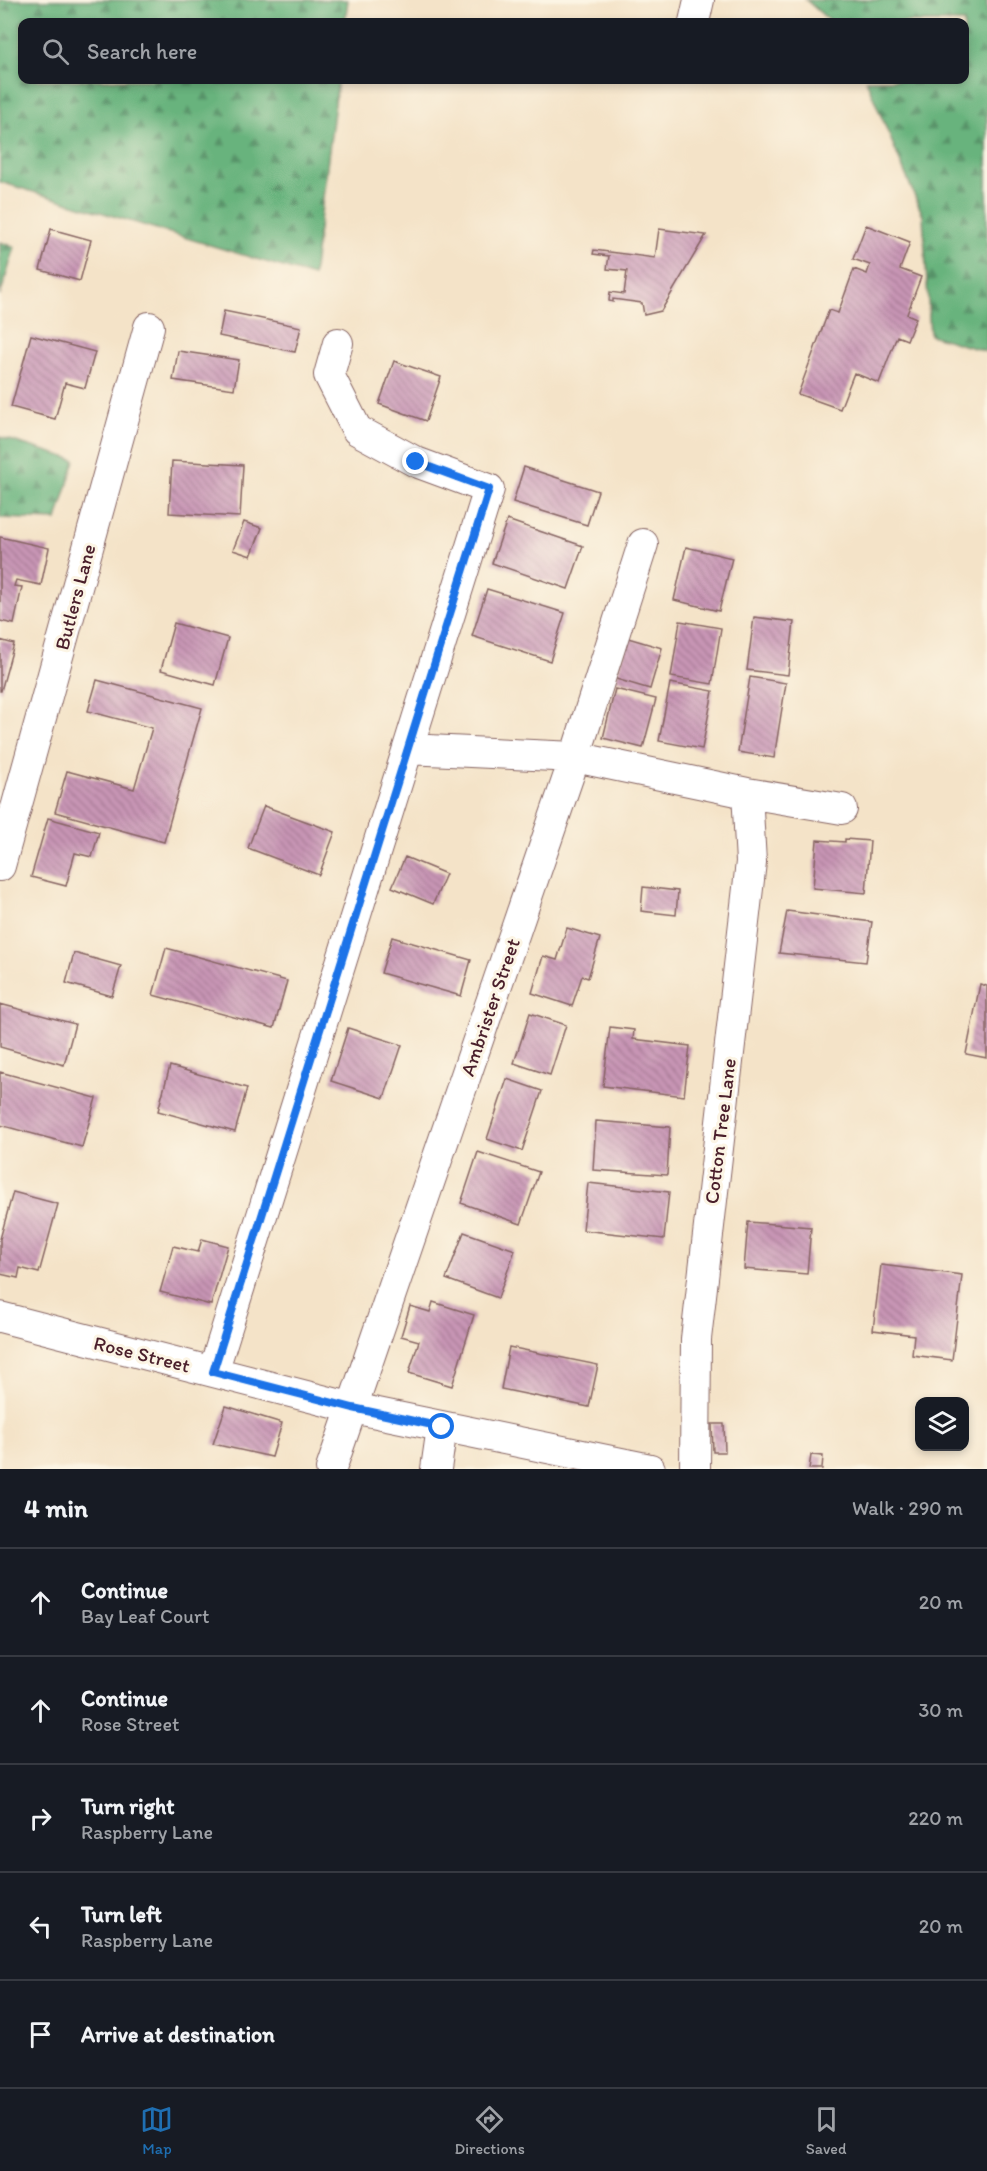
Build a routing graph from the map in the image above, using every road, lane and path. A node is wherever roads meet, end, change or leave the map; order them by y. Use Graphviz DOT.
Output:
graph roads {
  1 [pos="699,0"];
  2 [pos="695,18"];
  3 [pos="149,327"];
  4 [pos="338,343"];
  5 [pos="643,544"];
  6 [pos="408,750"];
  7 [pos="575,757"];
  8 [pos="747,793"];
  9 [pos="842,808"];
  10 [pos="0,866"];
  11 [pos="0,1317"];
  12 [pos="213,1372"];
  13 [pos="353,1408"];
  14 [pos="442,1427"];
  15 [pos="331,1469"];
  16 [pos="436,1469"];
  17 [pos="650,1469"];
  18 [pos="695,1469"];
  1 -- 2 [label="street"];
  3 -- 10 [label="street, Butlers Lane"];
  4 -- 6 [label="street"];
  5 -- 7 [label="street, Ambrister Street"];
  6 -- 7 [label="street"];
  6 -- 12 [label="street"];
  7 -- 8 [label="street"];
  7 -- 13 [label="street, Ambrister Street"];
  8 -- 9 [label="street"];
  8 -- 18 [label="street, Cotton Tree Lane"];
  11 -- 12 [label="street, Rose Street"];
  12 -- 13 [label="street, Rose Street"];
  13 -- 14 [label="street, Rose Street"];
  13 -- 15 [label="street, Ambrister Street"];
  14 -- 16 [label="street"];
  14 -- 17 [label="street, Rose Street"];
}
